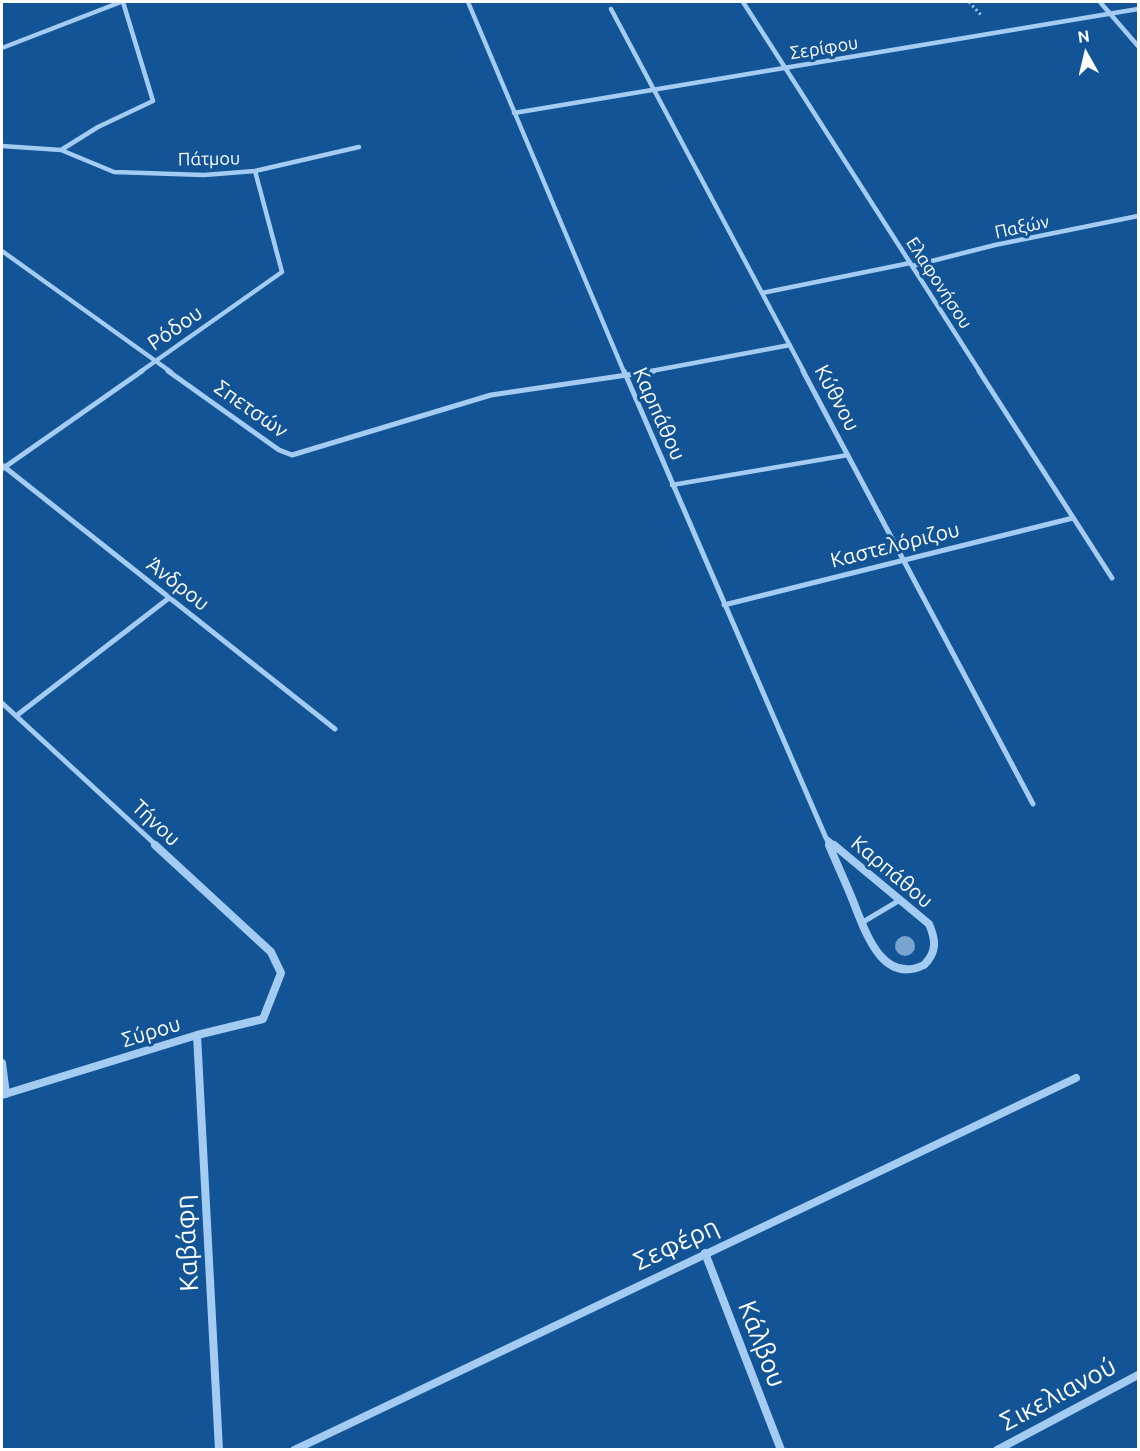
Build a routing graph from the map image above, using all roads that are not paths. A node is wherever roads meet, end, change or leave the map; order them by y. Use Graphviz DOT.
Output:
graph roads {
  1 [pos="122,2"];
  2 [pos="468,2"];
  3 [pos="743,2"];
  4 [pos="1100,2"];
  5 [pos="611,9"];
  6 [pos="1138,9"];
  7 [pos="1110,14"];
  8 [pos="1138,46"];
  9 [pos="2,48"];
  10 [pos="785,68"];
  11 [pos="654,90"];
  12 [pos="514,113"];
  13 [pos="2,146"];
  14 [pos="359,147"];
  15 [pos="61,150"];
  16 [pos="255,171"];
  17 [pos="1138,216"];
  18 [pos="2,251"];
  19 [pos="911,264"];
  20 [pos="762,293"];
  21 [pos="790,345"];
  22 [pos="156,361"];
  23 [pos="625,376"];
  24 [pos="848,455"];
  25 [pos="3,467"];
  26 [pos="672,485"];
  27 [pos="1073,518"];
  28 [pos="904,560"];
  29 [pos="1112,578"];
  30 [pos="169,598"];
  31 [pos="724,605"];
  32 [pos="2,703"];
  33 [pos="16,716"];
  34 [pos="335,729"];
  35 [pos="1033,804"];
  36 [pos="825,837"];
  37 [pos="900,900"];
  38 [pos="863,922"];
  39 [pos="280,973"];
  40 [pos="197,1035"];
  41 [pos="2,1063"];
  42 [pos="1076,1078"];
  43 [pos="4,1094"];
  44 [pos="705,1253"];
  45 [pos="1138,1375"];
  46 [pos="219,1449"];
  47 [pos="294,1449"];
  48 [pos="781,1449"];
  49 [pos="997,1449"];
  1 -- 9 [label="street"];
  1 -- 15 [label="street"];
  2 -- 12 [label="street, Καρπάθου"];
  3 -- 10 [label="street, Ελαφονήσου"];
  4 -- 7 [label="street"];
  5 -- 11 [label="street, Κύθνου"];
  6 -- 7 [label="street, Σερίφου"];
  7 -- 8 [label="street"];
  7 -- 10 [label="street, Σερίφου"];
  10 -- 11 [label="street, Σερίφου"];
  10 -- 19 [label="street, Ελαφονήσου"];
  11 -- 12 [label="street, Σερίφου"];
  11 -- 20 [label="street, Κύθνου"];
  12 -- 23 [label="street, Καρπάθου"];
  13 -- 15 [label="street, Πάτμου"];
  14 -- 16 [label="street, Πάτμου"];
  15 -- 16 [label="street, Πάτμου"];
  16 -- 22 [label="street, Ρόδου"];
  17 -- 19 [label="street, Παξών"];
  18 -- 22 [label="street, Σπετσών"];
  19 -- 20 [label="street, Παξών"];
  19 -- 27 [label="street, Ελαφονήσου"];
  20 -- 21 [label="street, Κύθνου"];
  21 -- 23 [label="street"];
  21 -- 24 [label="street, Κύθνου"];
  22 -- 23 [label="street, Σπετσών"];
  22 -- 25 [label="street, Ρόδου"];
  23 -- 26 [label="street, Καρπάθου"];
  24 -- 26 [label="lane"];
  24 -- 28 [label="street, Κύθνου"];
  25 -- 30 [label="street, Άνδρου"];
  26 -- 31 [label="street, Καρπάθου"];
  27 -- 28 [label="street, Καστελόριζου"];
  27 -- 29 [label="street, Ελαφονήσου"];
  28 -- 31 [label="street, Καστελόριζου"];
  28 -- 35 [label="street, Κύθνου"];
  30 -- 33 [label="street"];
  30 -- 34 [label="street, Άνδρου"];
  31 -- 36 [label="street, Καρπάθου"];
  32 -- 33 [label="street, Τήνου"];
  33 -- 39 [label="street, Τήνου"];
  36 -- 37 [label="street, Καρπάθου"];
  36 -- 38 [label="street, Καρπάθου"];
  37 -- 38 [label="lane"];
  37 -- 38 [label="street, Καρπάθου"];
  39 -- 40 [label="street, Σύρου"];
  40 -- 43 [label="street, Σύρου"];
  40 -- 46 [label="street, Καβάφη"];
  41 -- 43 [label="street"];
  42 -- 44 [label="street, Σεφέρη"];
  44 -- 47 [label="street, Σεφέρη"];
  44 -- 48 [label="street, Κάλβου"];
  45 -- 49 [label="street, Σικελιανού"];
}
